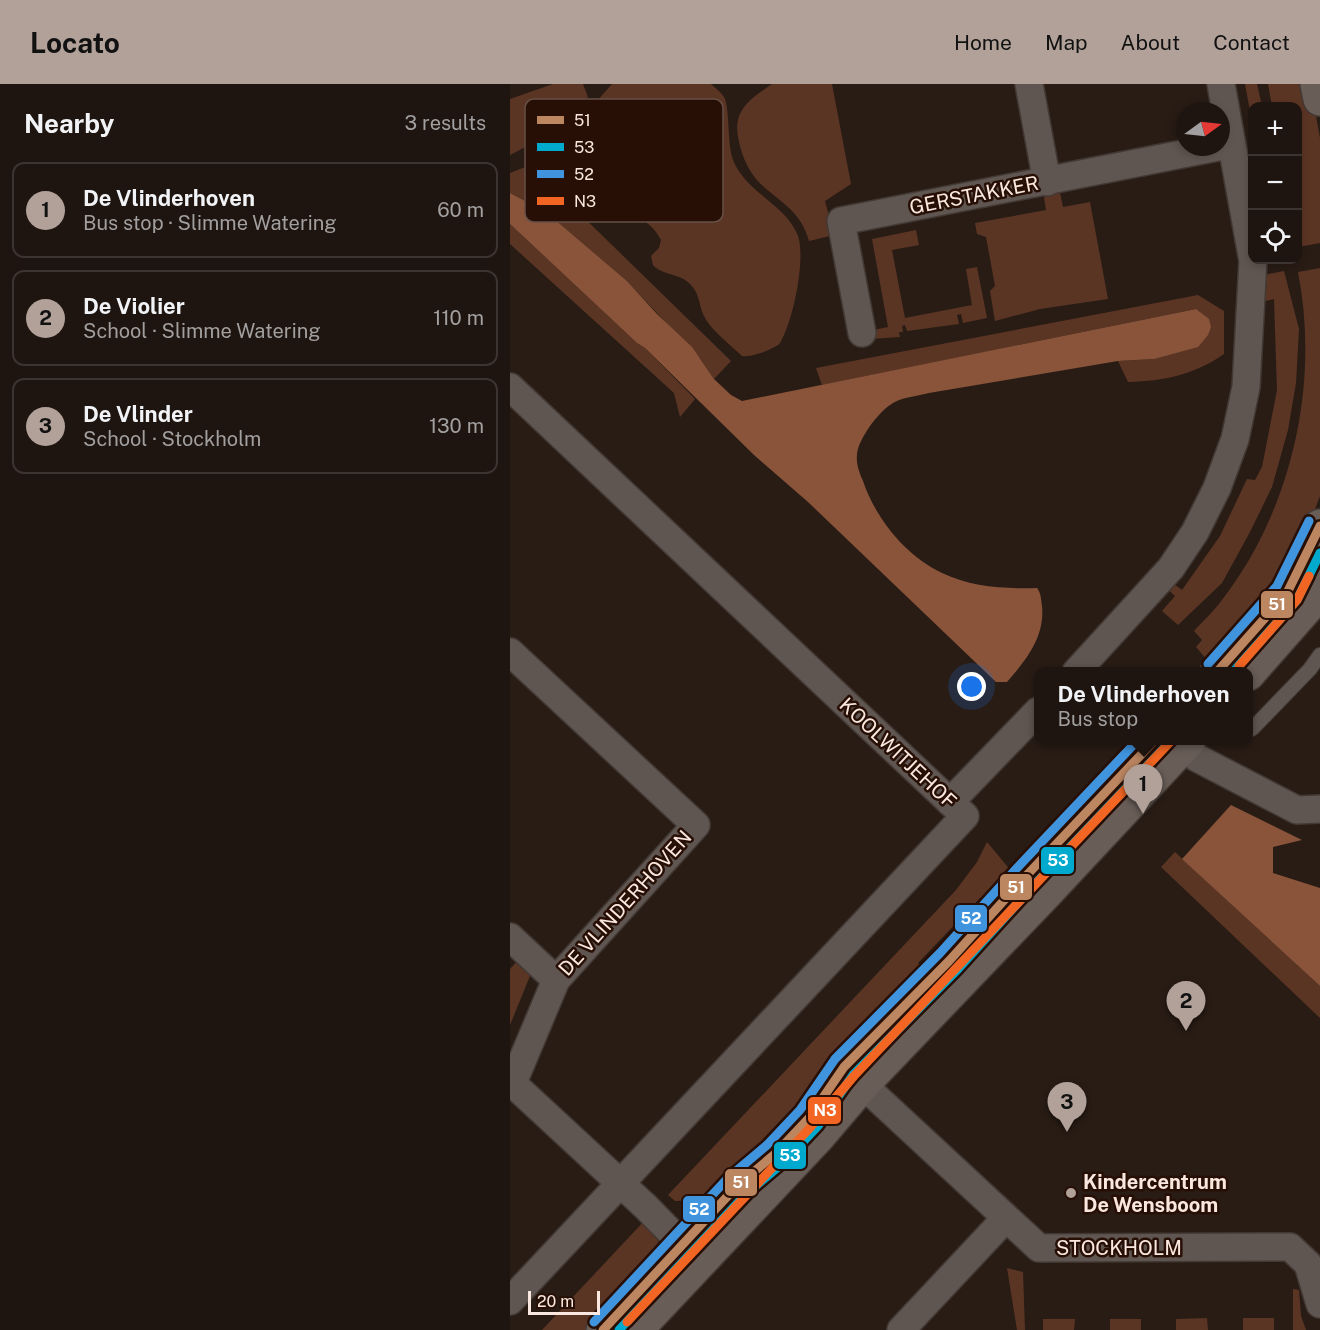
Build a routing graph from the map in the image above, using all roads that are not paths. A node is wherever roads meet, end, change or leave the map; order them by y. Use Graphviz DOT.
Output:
graph roads {
  1 [pos="1029,84"];
  2 [pos="1221,84"];
  3 [pos="1317,84"];
  4 [pos="1320,99"];
  5 [pos="1222,102"];
  6 [pos="1176,156"];
  7 [pos="1226,156"];
  8 [pos="1047,182"];
  9 [pos="1248,246"];
  10 [pos="1252,264"];
  11 [pos="862,333"];
  12 [pos="513,395"];
  13 [pos="1320,526"];
  14 [pos="1320,582"];
  15 [pos="510,652"];
  16 [pos="1320,655"];
  17 [pos="1088,667"];
  18 [pos="1221,667"];
  19 [pos="1253,668"];
  20 [pos="1034,715"];
  21 [pos="1253,728"];
  22 [pos="1178,746"];
  23 [pos="950,802"];
  24 [pos="1320,809"];
  25 [pos="510,937"];
  26 [pos="556,980"];
  27 [pos="853,1076"];
  28 [pos="511,1083"];
  29 [pos="620,1184"];
  30 [pos="1006,1218"];
  31 [pos="691,1253"];
  32 [pos="510,1301"];
  33 [pos="1320,1304"];
  34 [pos="603,1330"];
  35 [pos="636,1330"];
  36 [pos="901,1330"];
  1 -- 8 [label="street"];
  2 -- 5 [label="street"];
  3 -- 4 [label="street"];
  6 -- 8 [label="street, GERSTAKKER"];
  7 -- 9 [label="street"];
  8 -- 11 [label="street, GERSTAKKER"];
  10 -- 17 [label="street"];
  12 -- 23 [label="street, KOOLWITJEHOF"];
  13 -- 18 [label="street"];
  14 -- 19 [label="street"];
  15 -- 26 [label="street, DE VLINDERHOVEN"];
  16 -- 21 [label="lane"];
  20 -- 23 [label="street"];
  22 -- 24 [label="street"];
  22 -- 27 [label="street"];
  23 -- 29 [label="street, KOOLWITJEHOF"];
  25 -- 26 [label="street"];
  26 -- 28 [label="street, DE VLINDERHOVEN"];
  27 -- 30 [label="street, STOCKHOLM"];
  27 -- 31 [label="street"];
  28 -- 29 [label="street, DE VLINDERHOVEN"];
  29 -- 31 [label="street, DE VLINDERHOVEN"];
  29 -- 32 [label="street"];
  30 -- 33 [label="street, STOCKHOLM"];
  30 -- 36 [label="street"];
  31 -- 34 [label="street"];
  31 -- 35 [label="street"];
}
